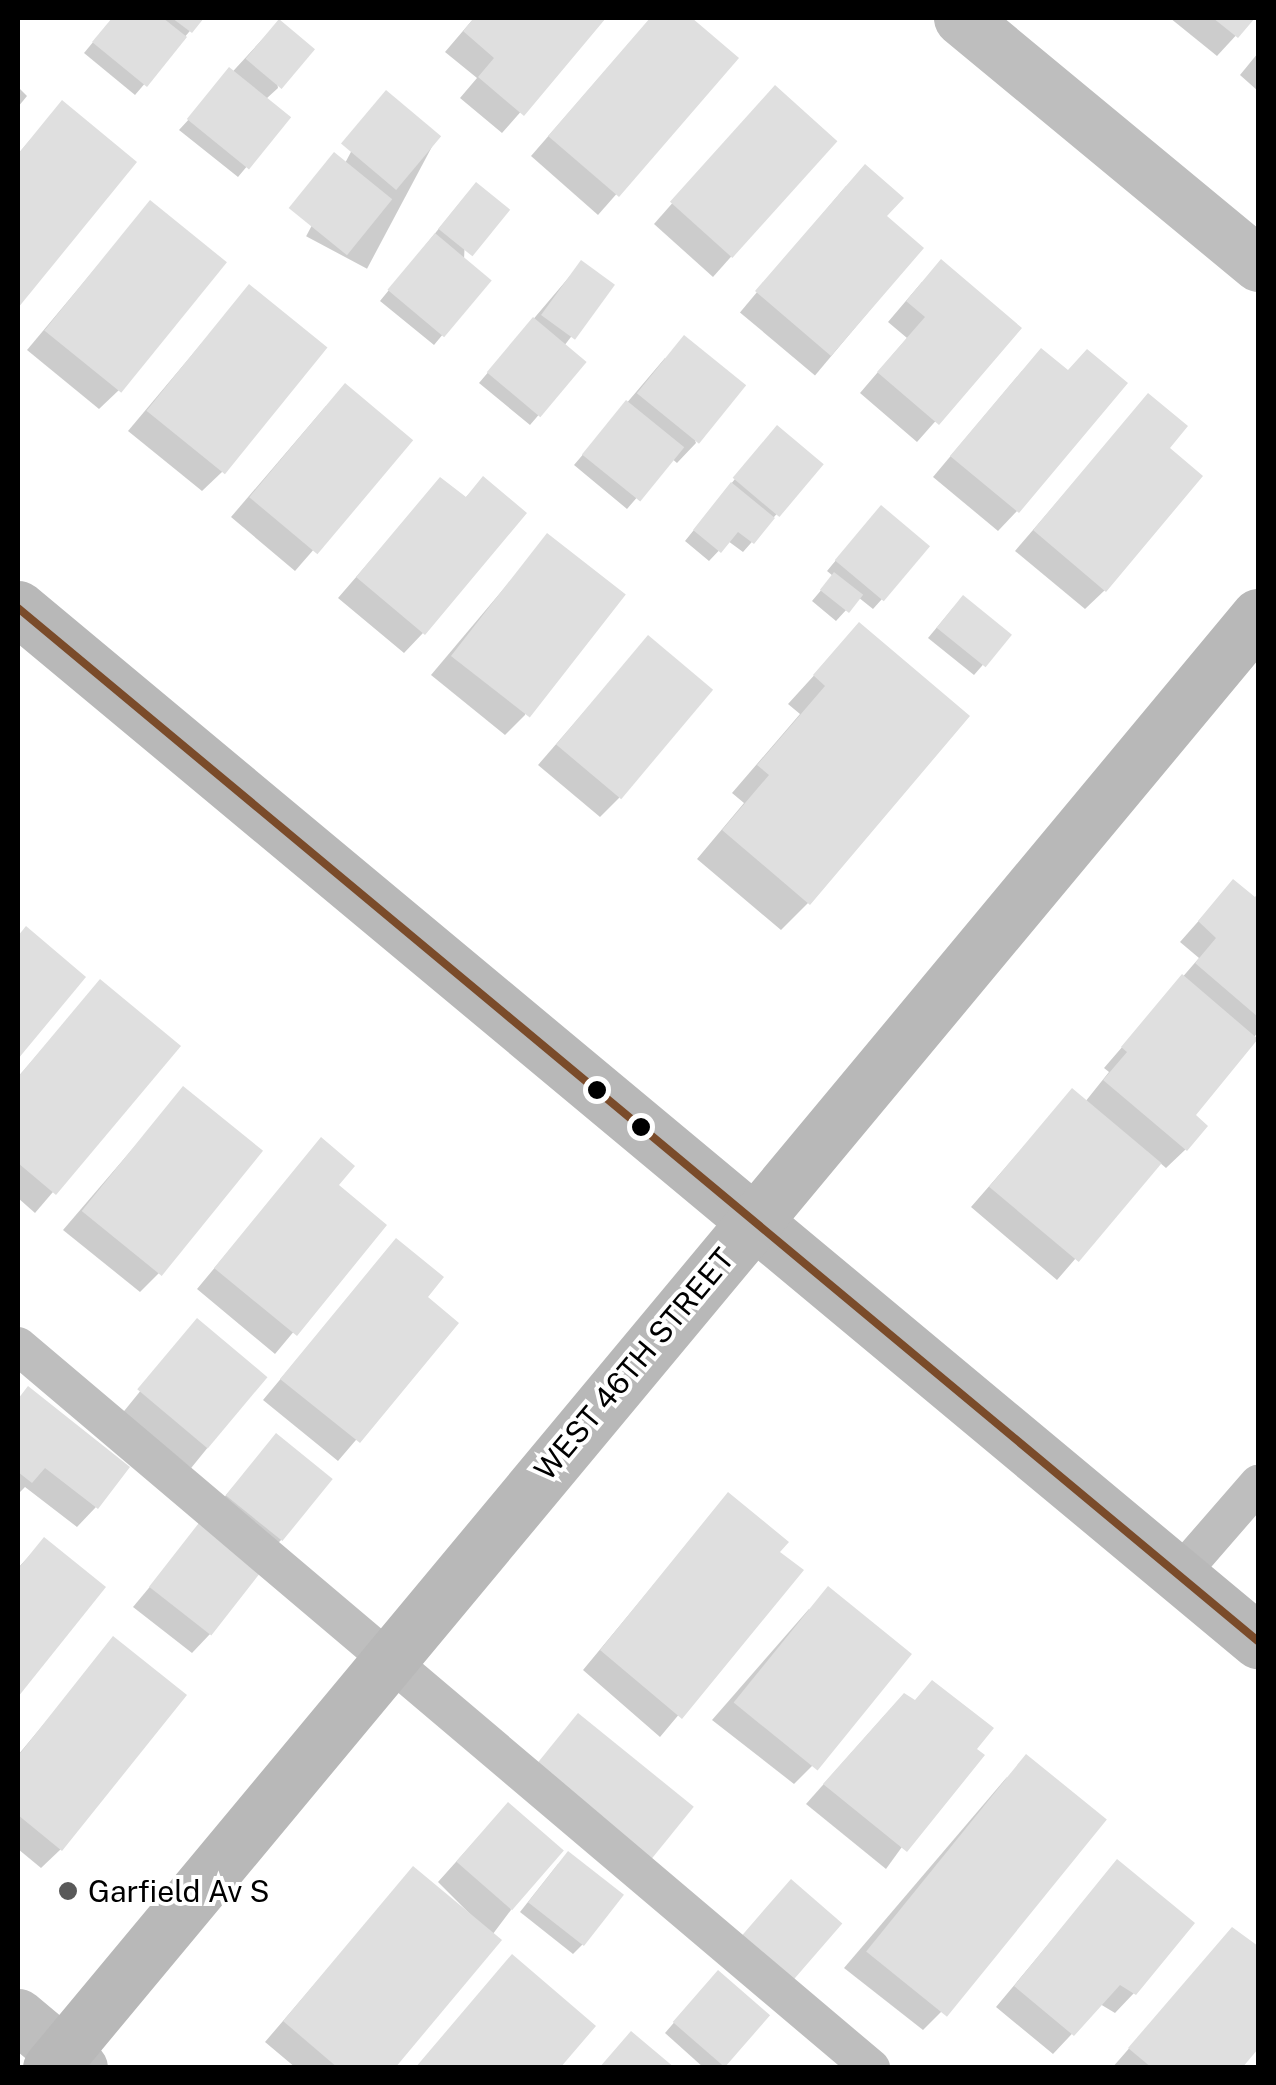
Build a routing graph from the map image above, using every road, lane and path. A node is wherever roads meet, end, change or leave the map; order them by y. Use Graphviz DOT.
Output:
graph roads {
  1 [pos="961,18"];
  2 [pos="1258,264"];
  3 [pos="18,608"];
  4 [pos="1258,616"];
  5 [pos="754,1222"];
  6 [pos="18,1346"];
  7 [pos="1258,1484"];
  8 [pos="1179,1575"];
  9 [pos="1258,1642"];
  10 [pos="390,1655"];
  11 [pos="18,2016"];
  12 [pos="64,2063"];
  13 [pos="871,2068"];
  1 -- 2 [label="street"];
  3 -- 5 [label="main road"];
  4 -- 5 [label="main road, WEST 46TH STREET"];
  5 -- 8 [label="main road"];
  5 -- 10 [label="main road, WEST 46TH STREET"];
  6 -- 10 [label="lane"];
  7 -- 8 [label="lane"];
  8 -- 9 [label="main road"];
  10 -- 12 [label="main road, WEST 46TH STREET"];
  10 -- 13 [label="lane"];
  11 -- 12 [label="street"];
}
